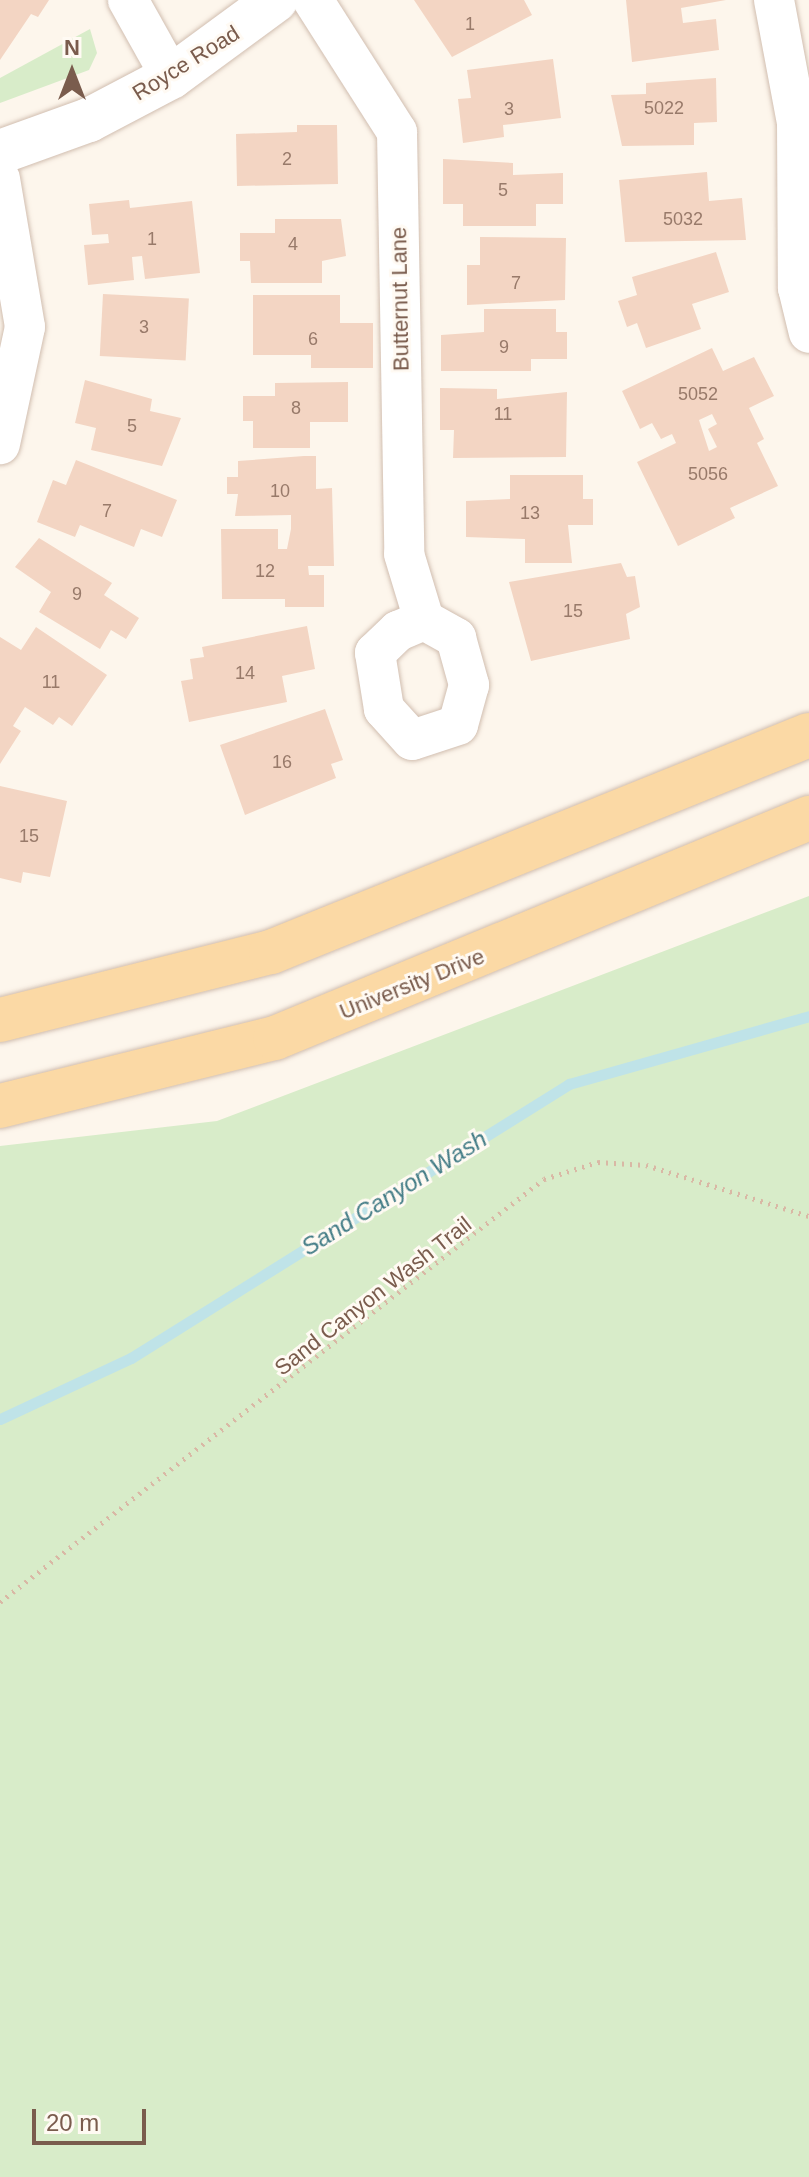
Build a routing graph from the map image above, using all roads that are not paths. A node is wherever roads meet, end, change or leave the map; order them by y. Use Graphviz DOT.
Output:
graph roads {
  1 [pos="128,0"];
  2 [pos="276,0"];
  3 [pos="313,0"];
  4 [pos="774,0"];
  5 [pos="171,77"];
  6 [pos="0,152"];
  7 [pos="0,179"];
  8 [pos="809,333"];
  9 [pos="0,444"];
  10 [pos="424,620"];
  11 [pos="809,735"];
  12 [pos="809,818"];
  13 [pos="0,1020"];
  14 [pos="0,1106"];
  1 -- 5 [label="street"];
  2 -- 5 [label="street, Royce Road"];
  3 -- 10 [label="street, Butternut Lane"];
  4 -- 8 [label="street"];
  5 -- 6 [label="street, Royce Road"];
  7 -- 9 [label="street"];
  11 -- 13 [label="main road"];
  12 -- 14 [label="main road, University Drive"];
}
